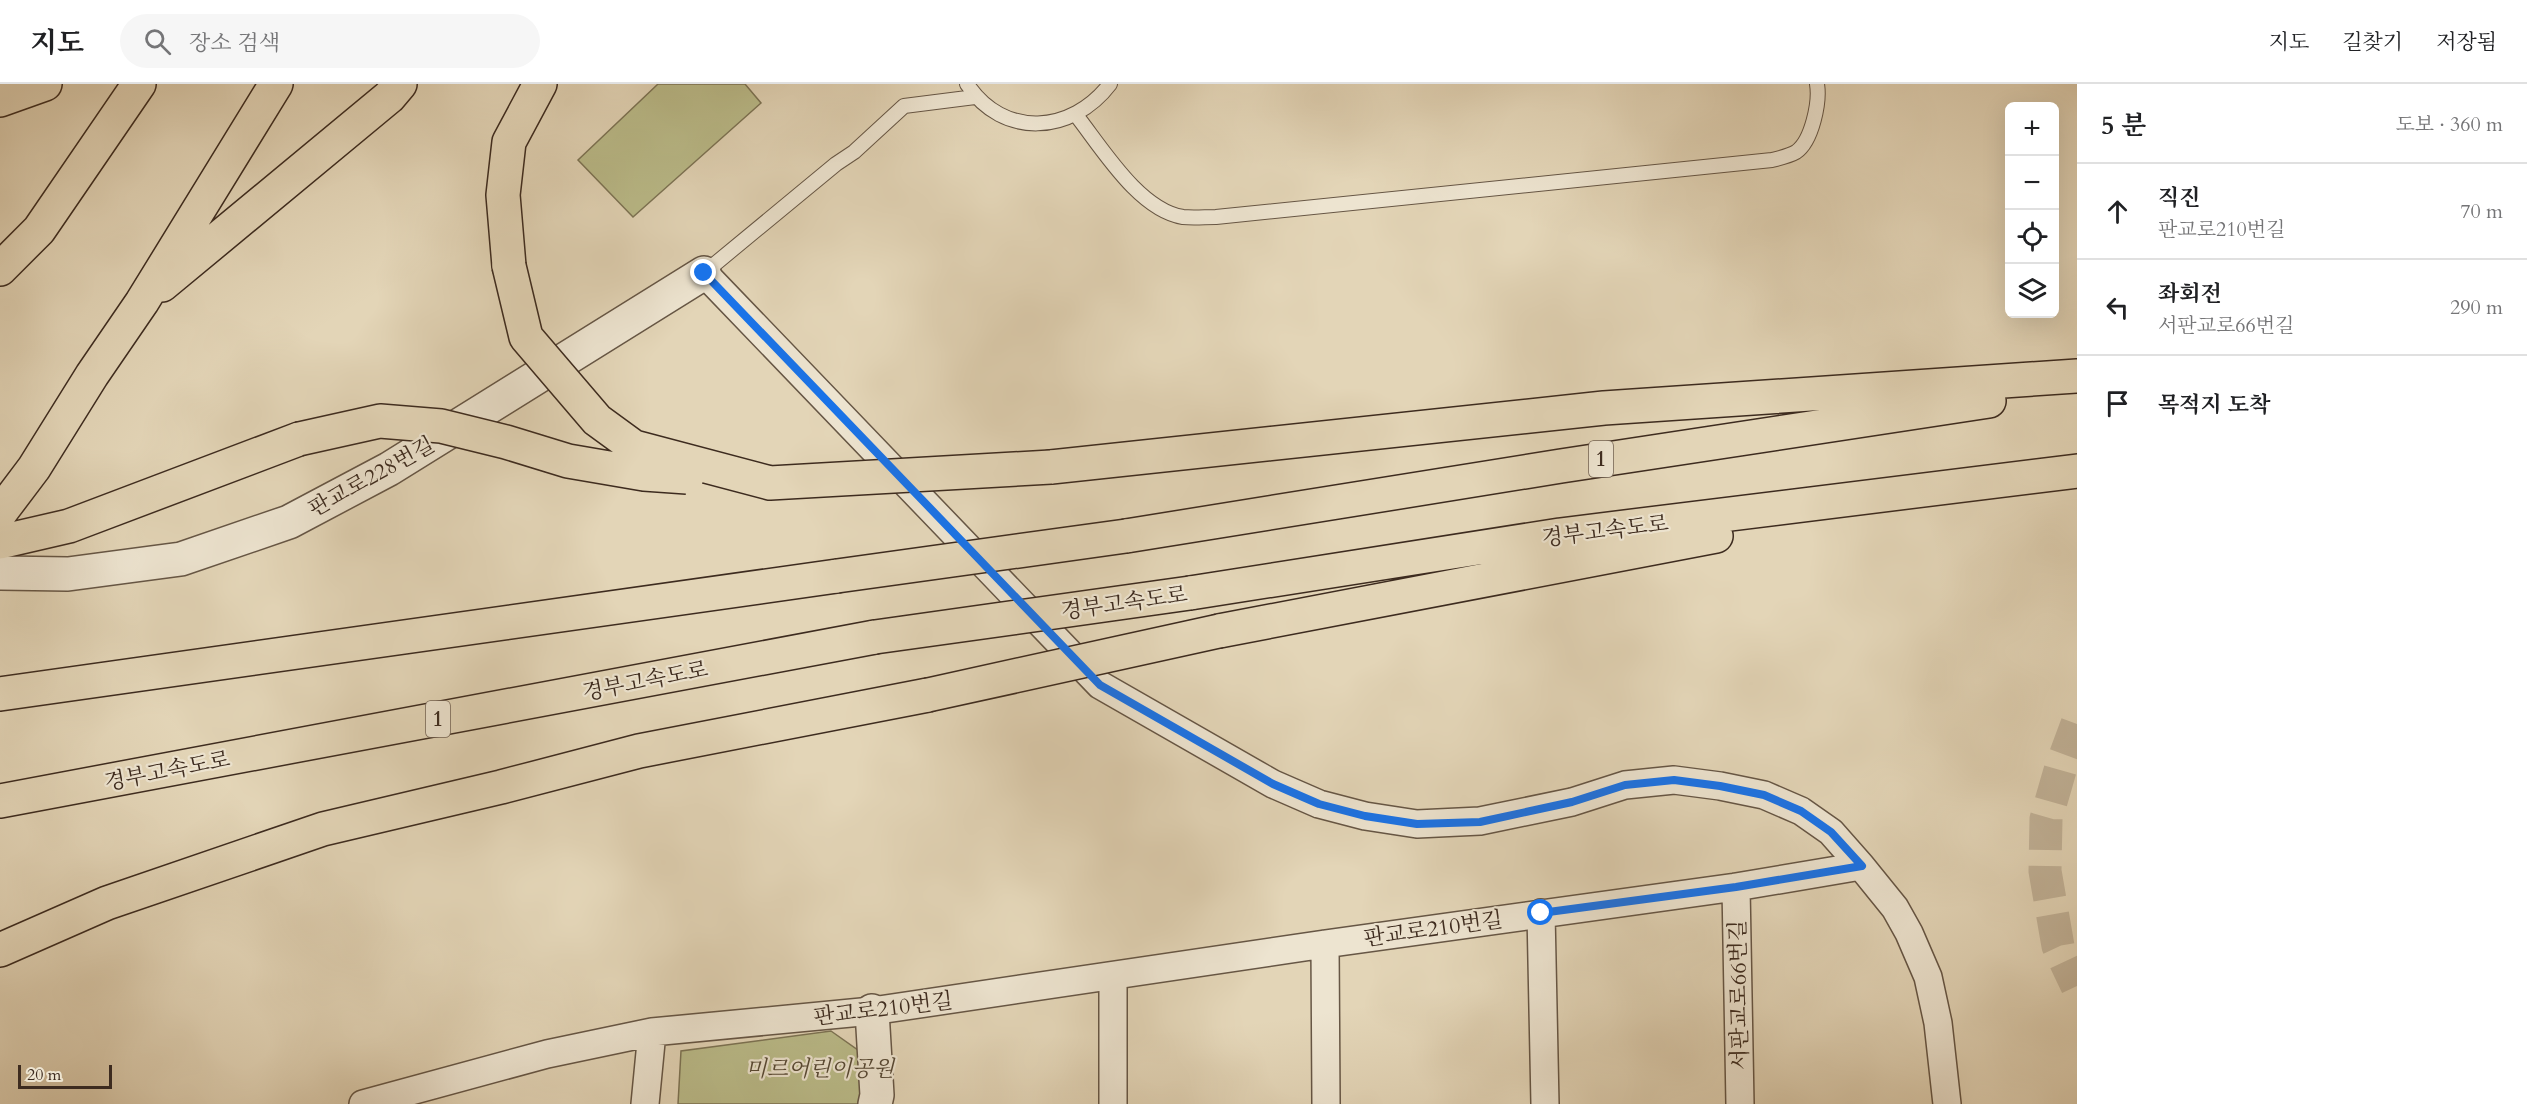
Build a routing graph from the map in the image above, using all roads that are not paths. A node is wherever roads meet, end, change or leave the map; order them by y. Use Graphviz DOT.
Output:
graph roads {
  1 [pos="45,84"];
  2 [pos="139,84"];
  3 [pos="276,84"];
  4 [pos="400,84"];
  5 [pos="540,84"];
  6 [pos="966,84"];
  7 [pos="1110,84"];
  8 [pos="1817,84"];
  9 [pos="975,97"];
  10 [pos="0,100"];
  11 [pos="1076,116"];
  12 [pos="0,269"];
  13 [pos="704,273"];
  14 [pos="142,302"];
  15 [pos="2077,376"];
  16 [pos="2077,388"];
  17 [pos="2077,471"];
  18 [pos="2012,480"];
  19 [pos="770,483"];
  20 [pos="0,513"];
  21 [pos="0,542"];
  22 [pos="0,573"];
  23 [pos="0,694"];
  24 [pos="0,801"];
  25 [pos="1862,866"];
  26 [pos="1736,887"];
  27 [pos="1541,913"];
  28 [pos="1325,944"];
  29 [pos="0,950"];
  30 [pos="1113,976"];
  31 [pos="872,1011"];
  32 [pos="651,1032"];
  33 [pos="441,1092"];
  34 [pos="363,1104"];
  35 [pos="645,1104"];
  36 [pos="875,1104"];
  37 [pos="1113,1104"];
  38 [pos="1326,1104"];
  39 [pos="1545,1104"];
  40 [pos="1740,1104"];
  41 [pos="1947,1104"];
  1 -- 10 [label="highway"];
  2 -- 12 [label="highway"];
  3 -- 14 [label="highway"];
  4 -- 14 [label="highway"];
  5 -- 19 [label="highway, bridge"];
  6 -- 9 [label="lane"];
  7 -- 11 [label="lane"];
  8 -- 11 [label="lane"];
  9 -- 11 [label="lane"];
  9 -- 13 [label="lane"];
  13 -- 22 [label="street, 판교로228번길"];
  13 -- 25 [label="street"];
  14 -- 20 [label="highway"];
  15 -- 19 [label="highway, bridge"];
  16 -- 23 [label="highway, 1, bridge"];
  17 -- 18 [label="highway, 경부고속도로 / 1"];
  18 -- 24 [label="highway, 경부고속도로 / 1, bridge"];
  18 -- 29 [label="highway, bridge"];
  19 -- 21 [label="highway, bridge"];
  25 -- 26 [label="street, 판교로210번길"];
  25 -- 41 [label="street"];
  26 -- 27 [label="street, 판교로210번길"];
  26 -- 40 [label="street, 서판교로66번길"];
  27 -- 28 [label="street, 판교로210번길"];
  27 -- 39 [label="street"];
  28 -- 30 [label="street, 판교로210번길"];
  28 -- 38 [label="street"];
  30 -- 31 [label="street, 판교로210번길"];
  30 -- 37 [label="street"];
  31 -- 32 [label="street, 판교로210번길"];
  31 -- 36 [label="street"];
  32 -- 33 [label="street, 판교로210번길"];
  32 -- 35 [label="street"];
  33 -- 34 [label="street, 판교로210번길"];
}
